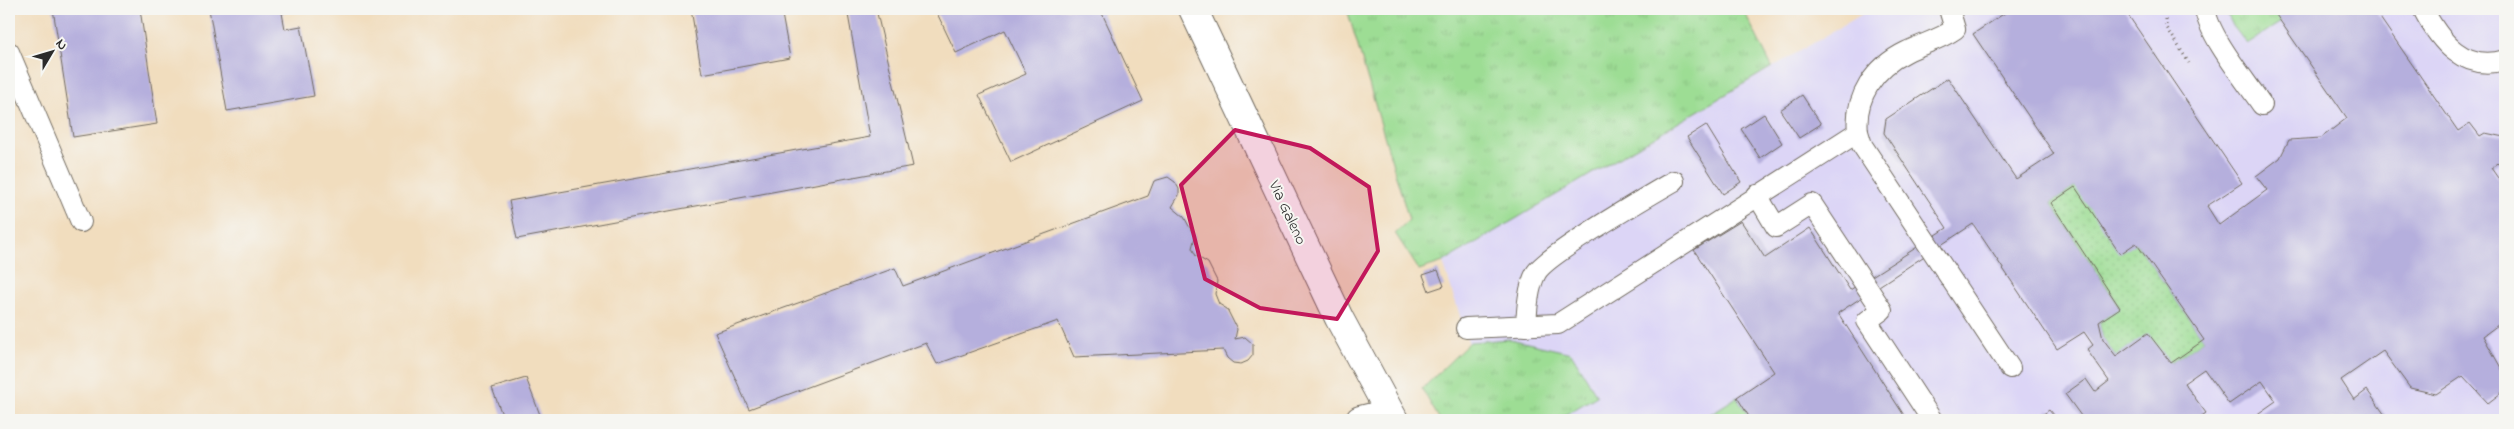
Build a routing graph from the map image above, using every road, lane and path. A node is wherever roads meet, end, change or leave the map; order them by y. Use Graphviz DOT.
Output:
graph roads {
  1 [pos="1193,9"];
  2 [pos="1949,9"];
  3 [pos="2166,9"];
  4 [pos="2205,9"];
  5 [pos="2423,9"];
  6 [pos="9,52"];
  7 [pos="2505,60"];
  8 [pos="2189,64"];
  9 [pos="2262,105"];
  10 [pos="1858,132"];
  11 [pos="1674,180"];
  12 [pos="1756,195"];
  13 [pos="81,222"];
  14 [pos="1526,326"];
  15 [pos="1466,328"];
  16 [pos="2010,368"];
  17 [pos="1392,416"];
  18 [pos="1360,420"];
  19 [pos="1932,420"];
  1 -- 17 [label="main road, Via Galeno"];
  2 -- 10 [label="lane"];
  3 -- 8 [label="path"];
  4 -- 9 [label="lane"];
  5 -- 7 [label="lane"];
  6 -- 13 [label="lane"];
  10 -- 12 [label="lane"];
  10 -- 16 [label="lane"];
  11 -- 14 [label="lane"];
  12 -- 14 [label="lane"];
  12 -- 19 [label="lane"];
  14 -- 15 [label="lane"];
  17 -- 18 [label="main road, Via Galeno"];
}
